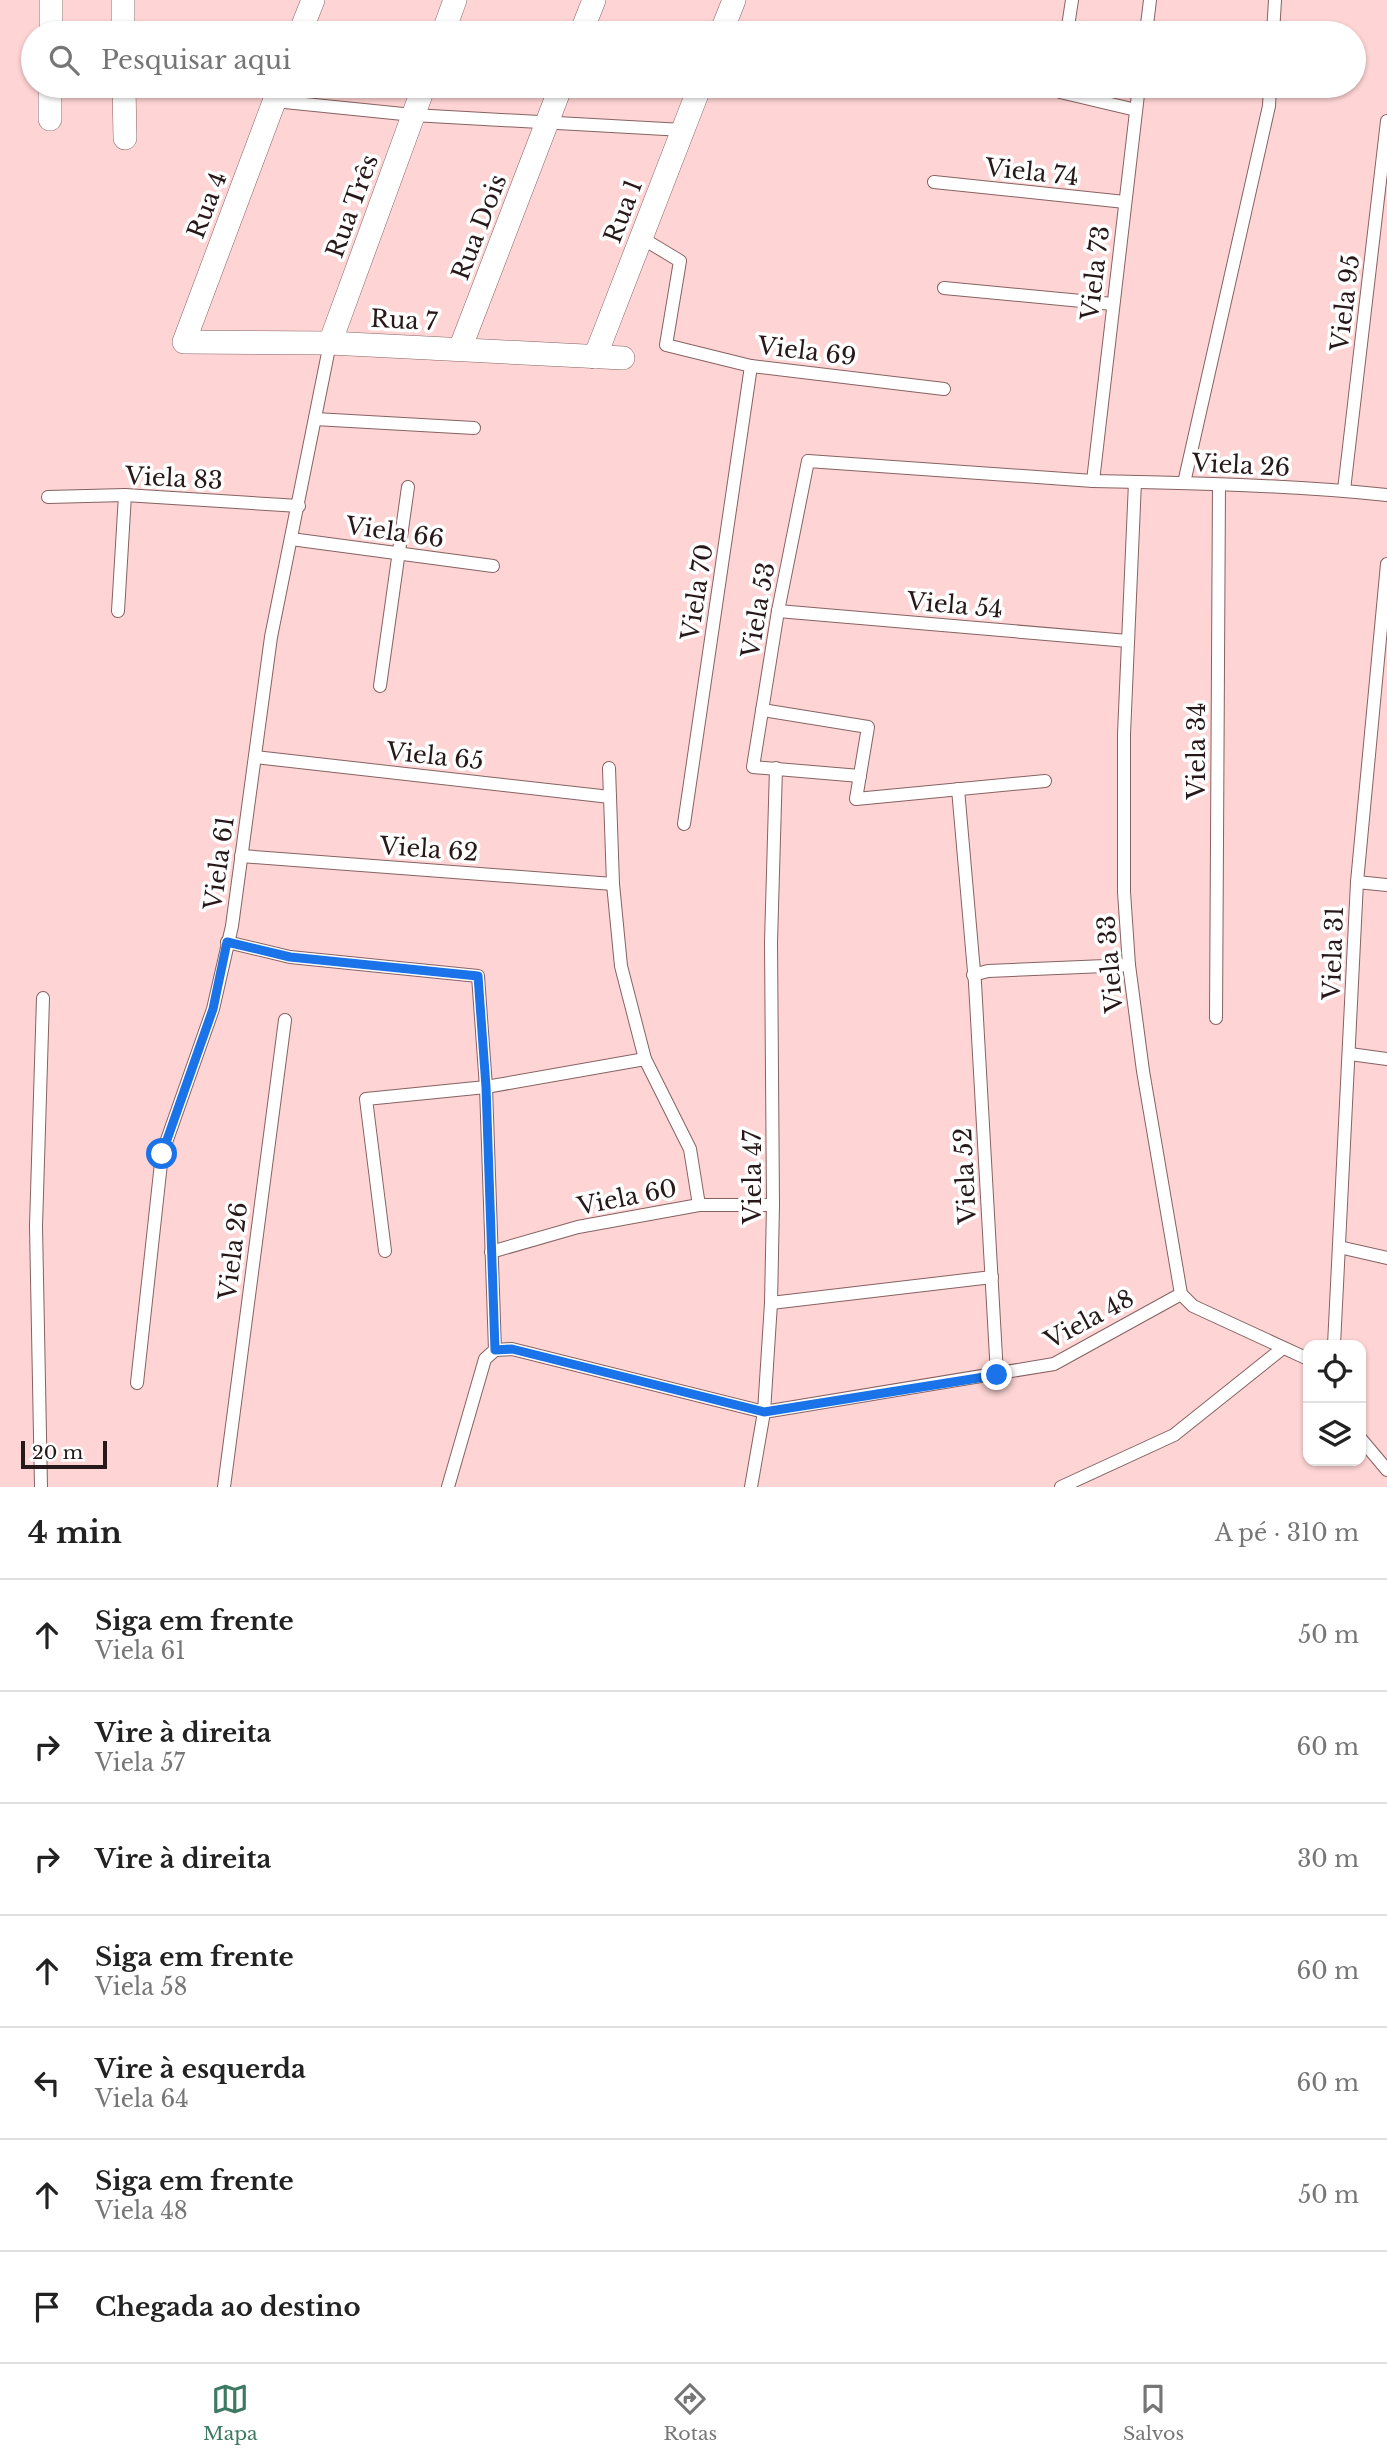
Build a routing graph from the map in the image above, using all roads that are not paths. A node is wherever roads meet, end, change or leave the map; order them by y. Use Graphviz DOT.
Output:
graph roads {
  1 [pos="51,0"];
  2 [pos="123,0"];
  3 [pos="313,0"];
  4 [pos="455,0"];
  5 [pos="594,0"];
  6 [pos="734,0"];
  7 [pos="1072,0"];
  8 [pos="1150,0"];
  9 [pos="1275,0"];
  10 [pos="51,21"];
  11 [pos="124,21"];
  12 [pos="305,21"];
  13 [pos="447,21"];
  14 [pos="586,21"];
  15 [pos="726,21"];
  16 [pos="1069,21"];
  17 [pos="1147,21"];
  18 [pos="1274,21"];
  19 [pos="50,98"];
  20 [pos="124,98"];
  21 [pos="275,98"];
  22 [pos="308,98"];
  23 [pos="419,98"];
  24 [pos="556,98"];
  25 [pos="696,98"];
  26 [pos="1085,98"];
  27 [pos="1138,98"];
  28 [pos="1269,98"];
  29 [pos="1136,110"];
  30 [pos="413,115"];
  31 [pos="50,119"];
  32 [pos="1387,121"];
  33 [pos="547,123"];
  34 [pos="683,130"];
  35 [pos="125,138"];
  36 [pos="934,182"];
  37 [pos="1125,202"];
  38 [pos="640,237"];
  39 [pos="944,288"];
  40 [pos="1113,304"];
  41 [pos="184,342"];
  42 [pos="330,343"];
  43 [pos="460,349"];
  44 [pos="595,357"];
  45 [pos="623,358"];
  46 [pos="751,366"];
  47 [pos="944,389"];
  48 [pos="316,419"];
  49 [pos="474,428"];
  50 [pos="808,461"];
  51 [pos="1093,481"];
  52 [pos="1135,482"];
  53 [pos="1184,483"];
  54 [pos="1219,485"];
  55 [pos="408,487"];
  56 [pos="1344,490"];
  57 [pos="125,495"];
  58 [pos="1387,495"];
  59 [pos="48,497"];
  60 [pos="299,506"];
  61 [pos="291,539"];
  62 [pos="399,554"];
  63 [pos="1387,564"];
  64 [pos="493,566"];
  65 [pos="118,611"];
  66 [pos="778,611"];
  67 [pos="1128,641"];
  68 [pos="380,686"];
  69 [pos="762,710"];
  70 [pos="255,757"];
  71 [pos="609,768"];
  72 [pos="775,768"];
  73 [pos="860,776"];
  74 [pos="1045,781"];
  75 [pos="958,789"];
  76 [pos="610,797"];
  77 [pos="684,824"];
  78 [pos="241,856"];
  79 [pos="1357,882"];
  80 [pos="613,884"];
  81 [pos="1387,885"];
  82 [pos="227,942"];
  83 [pos="1129,965"];
  84 [pos="973,975"];
  85 [pos="43,998"];
  86 [pos="1216,1018"];
  87 [pos="285,1020"];
  88 [pos="1350,1054"];
  89 [pos="645,1059"];
  90 [pos="1387,1059"];
  91 [pos="486,1087"];
  92 [pos="699,1205"];
  93 [pos="773,1205"];
  94 [pos="1339,1247"];
  95 [pos="385,1251"];
  96 [pos="491,1252"];
  97 [pos="1387,1258"];
  98 [pos="992,1277"];
  99 [pos="1181,1294"];
  100 [pos="771,1303"];
  101 [pos="1334,1340"];
  102 [pos="1283,1348"];
  103 [pos="490,1354"];
  104 [pos="1303,1357"];
  105 [pos="997,1375"];
  106 [pos="137,1383"];
  107 [pos="764,1412"];
  108 [pos="1366,1445"];
  109 [pos="1387,1470"];
  110 [pos="41,1487"];
  111 [pos="224,1487"];
  112 [pos="448,1487"];
  113 [pos="751,1487"];
  114 [pos="1061,1487"];
  1 -- 10 [label="street"];
  2 -- 11 [label="street"];
  3 -- 12 [label="street"];
  4 -- 13 [label="street"];
  5 -- 14 [label="street"];
  6 -- 15 [label="street"];
  7 -- 16 [label="lane"];
  8 -- 17 [label="lane"];
  9 -- 18 [label="lane"];
  19 -- 31 [label="street"];
  20 -- 35 [label="street"];
  21 -- 41 [label="street, Rua 4"];
  22 -- 30 [label="lane"];
  23 -- 30 [label="street, Rua Três"];
  24 -- 33 [label="street, Rua Dois"];
  25 -- 34 [label="street, Rua 1"];
  26 -- 29 [label="lane"];
  27 -- 29 [label="lane, Viela 73"];
  28 -- 53 [label="lane"];
  29 -- 37 [label="lane, Viela 73"];
  30 -- 33 [label="lane"];
  30 -- 42 [label="street, Rua Três"];
  32 -- 56 [label="lane, Viela 95"];
  33 -- 34 [label="lane"];
  33 -- 43 [label="street, Rua Dois"];
  34 -- 38 [label="street, Rua 1"];
  36 -- 37 [label="lane, Viela 74"];
  37 -- 40 [label="lane, Viela 73"];
  38 -- 44 [label="street, Rua 1"];
  38 -- 46 [label="lane, Viela 69"];
  39 -- 40 [label="lane"];
  40 -- 51 [label="lane, Viela 73"];
  41 -- 42 [label="street, Rua 7"];
  42 -- 43 [label="street, Rua 7"];
  42 -- 48 [label="lane, Viela 61"];
  43 -- 44 [label="street, Rua 7"];
  44 -- 45 [label="street, Rua 7"];
  46 -- 47 [label="lane, Viela 69"];
  46 -- 77 [label="lane, Viela 70"];
  48 -- 49 [label="lane"];
  48 -- 60 [label="lane, Viela 61"];
  50 -- 51 [label="lane, Viela 26"];
  50 -- 66 [label="lane, Viela 53"];
  51 -- 52 [label="lane, Viela 26"];
  52 -- 53 [label="lane, Viela 26"];
  52 -- 67 [label="lane, Viela 33"];
  53 -- 54 [label="lane, Viela 26"];
  54 -- 56 [label="lane, Viela 26"];
  54 -- 86 [label="lane, Viela 34"];
  55 -- 62 [label="lane"];
  56 -- 58 [label="lane, Viela 26"];
  57 -- 59 [label="lane, Viela 83"];
  57 -- 60 [label="lane, Viela 83"];
  57 -- 65 [label="lane"];
  60 -- 61 [label="lane, Viela 61"];
  61 -- 62 [label="lane, Viela 66"];
  61 -- 70 [label="lane, Viela 61"];
  62 -- 64 [label="lane, Viela 66"];
  62 -- 68 [label="lane"];
  63 -- 79 [label="lane, Viela 31"];
  66 -- 67 [label="lane, Viela 54"];
  66 -- 69 [label="lane, Viela 53"];
  67 -- 83 [label="lane, Viela 33"];
  69 -- 72 [label="lane, Viela 53"];
  69 -- 73 [label="lane"];
  70 -- 76 [label="lane, Viela 65"];
  70 -- 78 [label="lane, Viela 61"];
  71 -- 76 [label="lane"];
  72 -- 73 [label="lane"];
  72 -- 93 [label="lane, Viela 47"];
  73 -- 75 [label="lane"];
  74 -- 75 [label="lane"];
  75 -- 84 [label="lane, Viela 52"];
  76 -- 80 [label="lane"];
  78 -- 80 [label="lane, Viela 62"];
  78 -- 82 [label="lane, Viela 61"];
  79 -- 81 [label="lane"];
  79 -- 88 [label="lane, Viela 31"];
  80 -- 89 [label="lane"];
  82 -- 91 [label="lane"];
  82 -- 106 [label="lane, Viela 61"];
  83 -- 84 [label="lane"];
  83 -- 99 [label="lane, Viela 33"];
  84 -- 98 [label="lane, Viela 52"];
  85 -- 110 [label="lane"];
  87 -- 111 [label="lane, Viela 26"];
  88 -- 90 [label="lane"];
  88 -- 94 [label="lane, Viela 31"];
  89 -- 91 [label="lane"];
  89 -- 92 [label="lane"];
  91 -- 95 [label="lane"];
  91 -- 96 [label="lane"];
  92 -- 93 [label="lane, Viela 60"];
  92 -- 96 [label="lane, Viela 60"];
  93 -- 100 [label="lane, Viela 47"];
  94 -- 97 [label="lane"];
  94 -- 101 [label="lane, Viela 31"];
  96 -- 103 [label="lane"];
  98 -- 100 [label="lane"];
  98 -- 105 [label="lane, Viela 52"];
  99 -- 102 [label="lane"];
  99 -- 105 [label="lane, Viela 48"];
  100 -- 107 [label="lane, Viela 47"];
  102 -- 104 [label="lane"];
  102 -- 114 [label="lane"];
  103 -- 107 [label="lane"];
  103 -- 112 [label="lane"];
  105 -- 107 [label="lane, Viela 48"];
  107 -- 113 [label="lane, Viela 47"];
  108 -- 109 [label="lane"];
}
